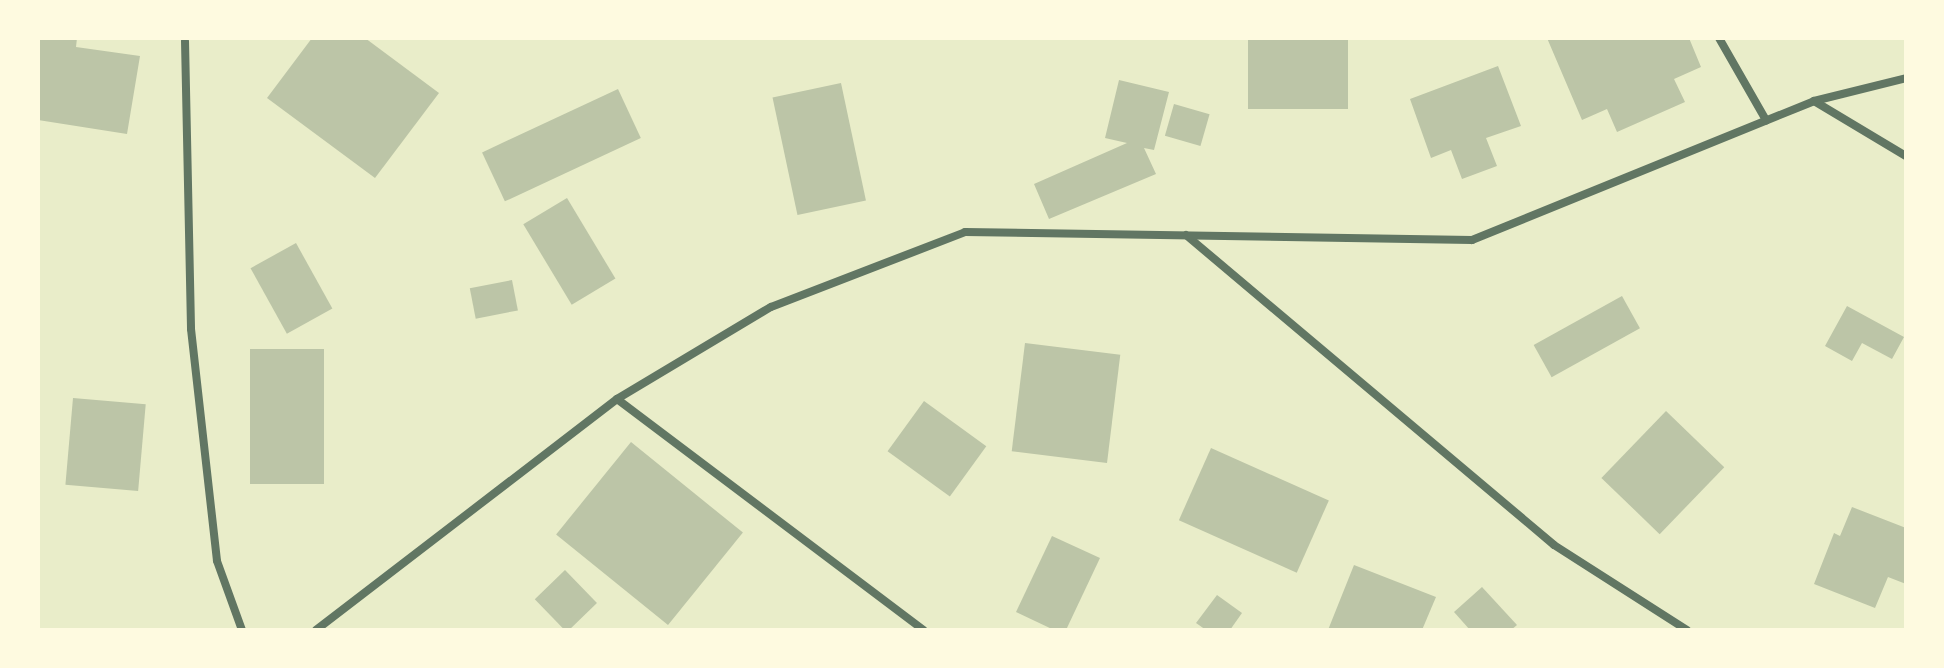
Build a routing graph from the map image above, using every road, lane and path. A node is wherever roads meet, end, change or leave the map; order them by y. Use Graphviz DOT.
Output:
graph roads {
  1 [pos="1719,38"];
  2 [pos="185,41"];
  3 [pos="1906,78"];
  4 [pos="1814,101"];
  5 [pos="1766,120"];
  6 [pos="1906,156"];
  7 [pos="1185,235"];
  8 [pos="617,399"];
  9 [pos="242,630"];
  10 [pos="316,630"];
  11 [pos="924,630"];
  12 [pos="1687,630"];
  1 -- 5 [label="street"];
  2 -- 9 [label="street"];
  3 -- 4 [label="street"];
  4 -- 5 [label="street"];
  4 -- 6 [label="street"];
  5 -- 7 [label="street"];
  7 -- 8 [label="street"];
  7 -- 12 [label="street"];
  8 -- 10 [label="street"];
  8 -- 11 [label="street"];
}
